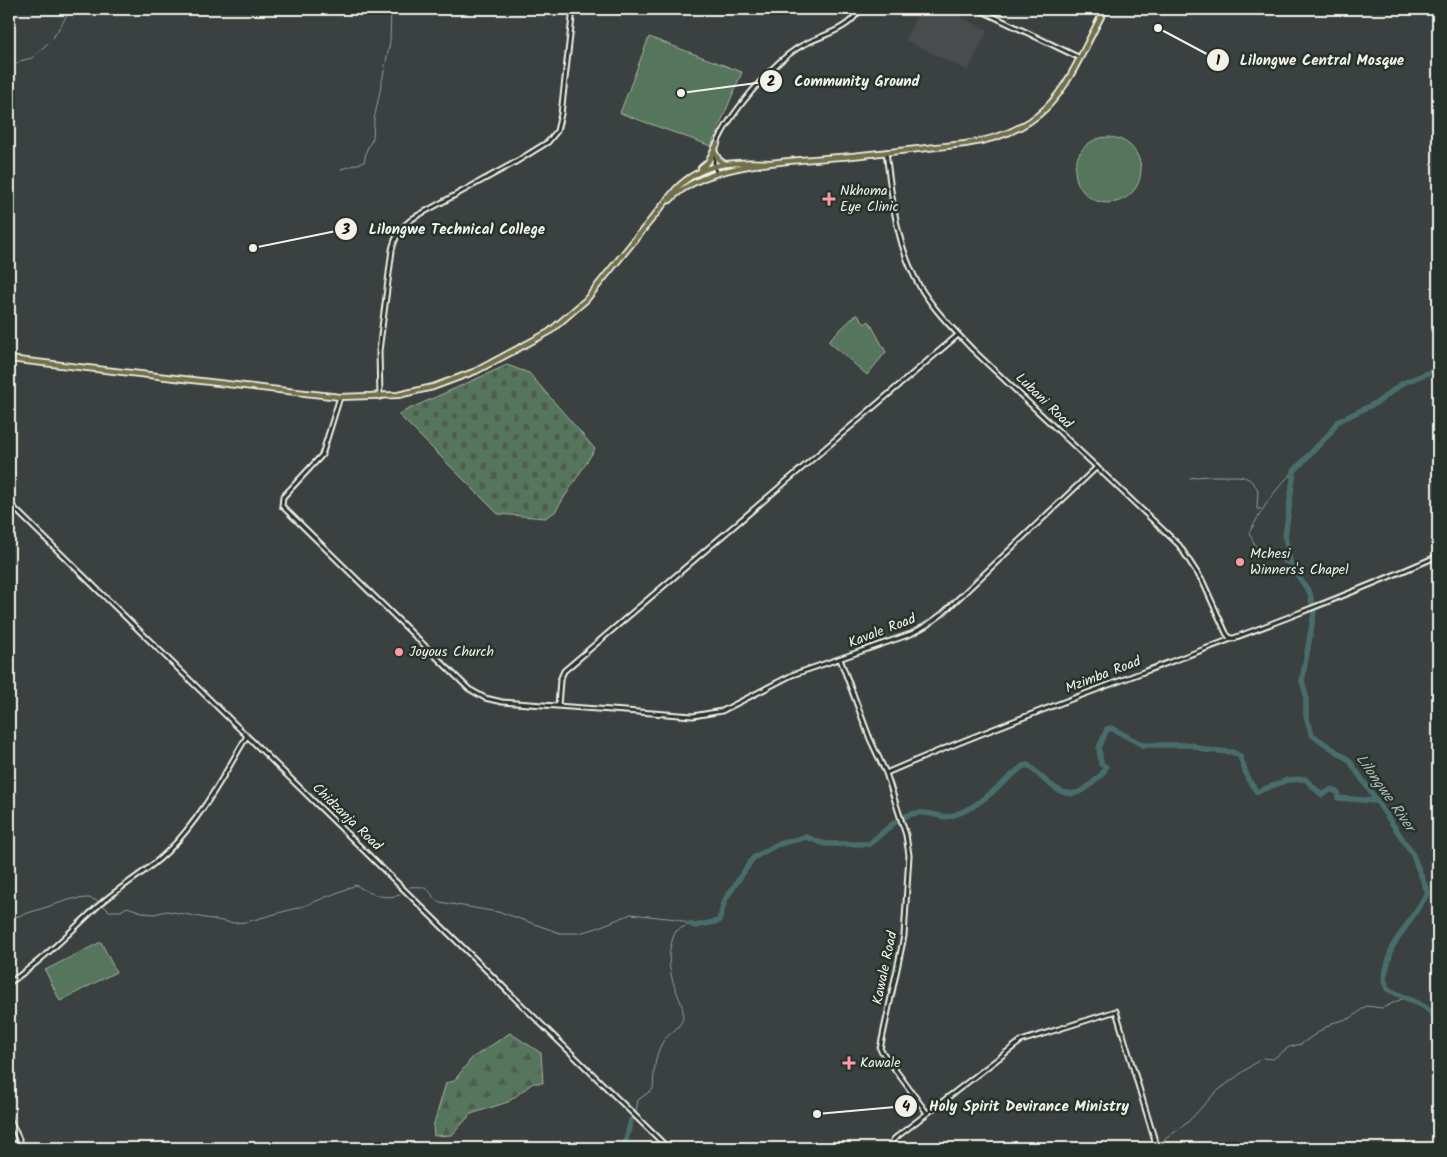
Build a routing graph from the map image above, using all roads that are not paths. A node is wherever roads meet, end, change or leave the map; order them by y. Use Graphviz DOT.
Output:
graph roads {
  1 [pos="573,9"];
  2 [pos="860,9"];
  3 [pos="978,9"];
  4 [pos="1105,9"];
  5 [pos="1080,58"];
  6 [pos="717,144"];
  7 [pos="886,152"];
  8 [pos="715,153"];
  9 [pos="770,163"];
  10 [pos="725,164"];
  11 [pos="714,165"];
  12 [pos="716,174"];
  13 [pos="686,179"];
  14 [pos="664,204"];
  15 [pos="958,335"];
  16 [pos="9,359"];
  17 [pos="340,397"];
  18 [pos="380,397"];
  19 [pos="1097,467"];
  20 [pos="9,503"];
  21 [pos="1438,556"];
  22 [pos="1235,639"];
  23 [pos="840,659"];
  24 [pos="558,706"];
  25 [pos="247,736"];
  26 [pos="886,773"];
  27 [pos="898,814"];
  28 [pos="9,983"];
  29 [pos="927,1113"];
  30 [pos="9,1118"];
  31 [pos="19,1148"];
  32 [pos="668,1148"];
  33 [pos="892,1148"];
  34 [pos="1157,1148"];
  1 -- 18 [label="street"];
  2 -- 6 [label="street"];
  3 -- 5 [label="street"];
  4 -- 5 [label="highway"];
  5 -- 7 [label="highway"];
  6 -- 8 [label="street"];
  6 -- 13 [label="highway"];
  7 -- 9 [label="highway"];
  7 -- 15 [label="street, Lubani Road"];
  8 -- 10 [label="highway"];
  8 -- 11 [label="street"];
  9 -- 10 [label="highway"];
  9 -- 12 [label="highway"];
  10 -- 11 [label="highway"];
  11 -- 12 [label="street"];
  11 -- 13 [label="highway"];
  12 -- 14 [label="highway"];
  13 -- 14 [label="highway"];
  14 -- 18 [label="highway"];
  15 -- 19 [label="street, Lubani Road"];
  15 -- 24 [label="street"];
  16 -- 17 [label="highway"];
  17 -- 18 [label="highway"];
  17 -- 24 [label="street"];
  19 -- 22 [label="street, Lubani Road"];
  19 -- 23 [label="street, Kavale Road"];
  20 -- 25 [label="street, Chidzanja Road"];
  21 -- 22 [label="street, Mzimba Road"];
  22 -- 26 [label="street, Mzimba Road"];
  23 -- 24 [label="street"];
  23 -- 26 [label="street, Kavale Road"];
  25 -- 28 [label="street"];
  25 -- 32 [label="street, Chidzanja Road"];
  26 -- 27 [label="street, Kavale Road"];
  27 -- 29 [label="street, Kawale Road"];
  29 -- 33 [label="street"];
  29 -- 34 [label="street"];
  30 -- 31 [label="street"];
}
